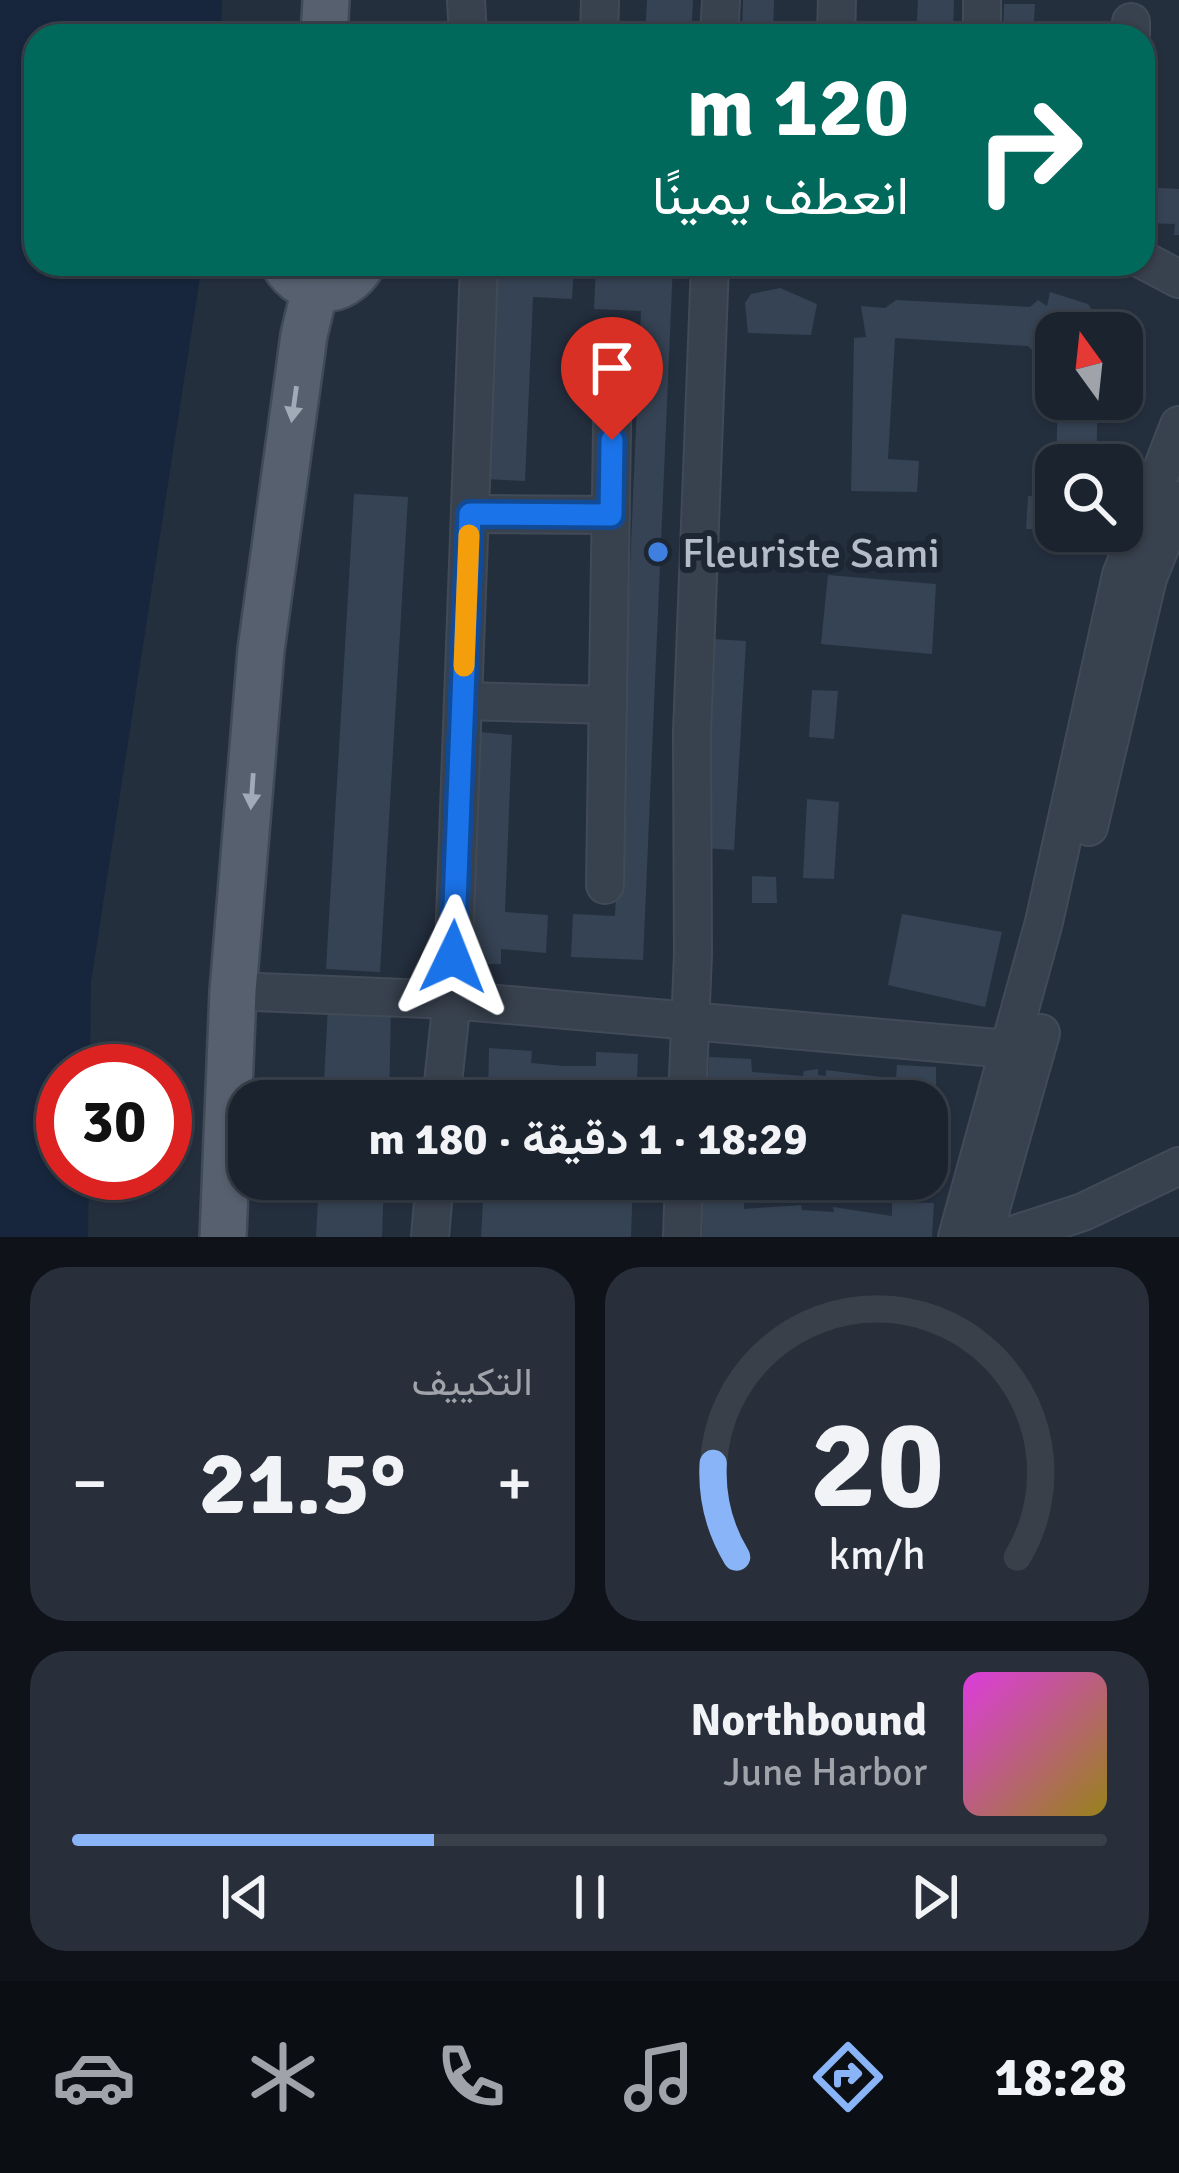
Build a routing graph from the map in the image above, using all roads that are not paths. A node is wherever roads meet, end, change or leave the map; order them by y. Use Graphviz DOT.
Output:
graph roads {
  1 [pos="300,276"];
  2 [pos="350,276"];
  3 [pos="479,276"];
  4 [pos="710,276"];
  5 [pos="614,364"];
  6 [pos="1179,425"];
  7 [pos="1179,500"];
  8 [pos="470,514"];
  9 [pos="611,515"];
  10 [pos="463,701"];
  11 [pos="608,705"];
  12 [pos="604,886"];
  13 [pos="233,992"];
  14 [pos="452,1000"];
  15 [pos="690,1020"];
  16 [pos="1024,1049"];
  17 [pos="443,1080"];
  18 [pos="688,1080"];
  19 [pos="1179,1166"];
  20 [pos="433,1200"];
  21 [pos="683,1200"];
  22 [pos="223,1237"];
  23 [pos="430,1237"];
  24 [pos="682,1237"];
  25 [pos="958,1237"];
  26 [pos="982,1237"];
  27 [pos="1006,1237"];
  1 -- 2 [label="main road"];
  1 -- 13 [label="main road, one-way"];
  3 -- 8 [label="street"];
  4 -- 15 [label="street"];
  5 -- 9 [label="street"];
  6 -- 16 [label="street"];
  7 -- 16 [label="street"];
  8 -- 9 [label="street"];
  8 -- 10 [label="street"];
  9 -- 11 [label="street"];
  10 -- 11 [label="street"];
  10 -- 14 [label="street"];
  11 -- 12 [label="street"];
  13 -- 14 [label="street"];
  13 -- 22 [label="main road"];
  14 -- 15 [label="street"];
  14 -- 17 [label="street"];
  15 -- 16 [label="street"];
  15 -- 18 [label="street"];
  16 -- 25 [label="street"];
  16 -- 26 [label="street"];
  19 -- 27 [label="street"];
  20 -- 23 [label="street"];
  21 -- 24 [label="street"];
}
